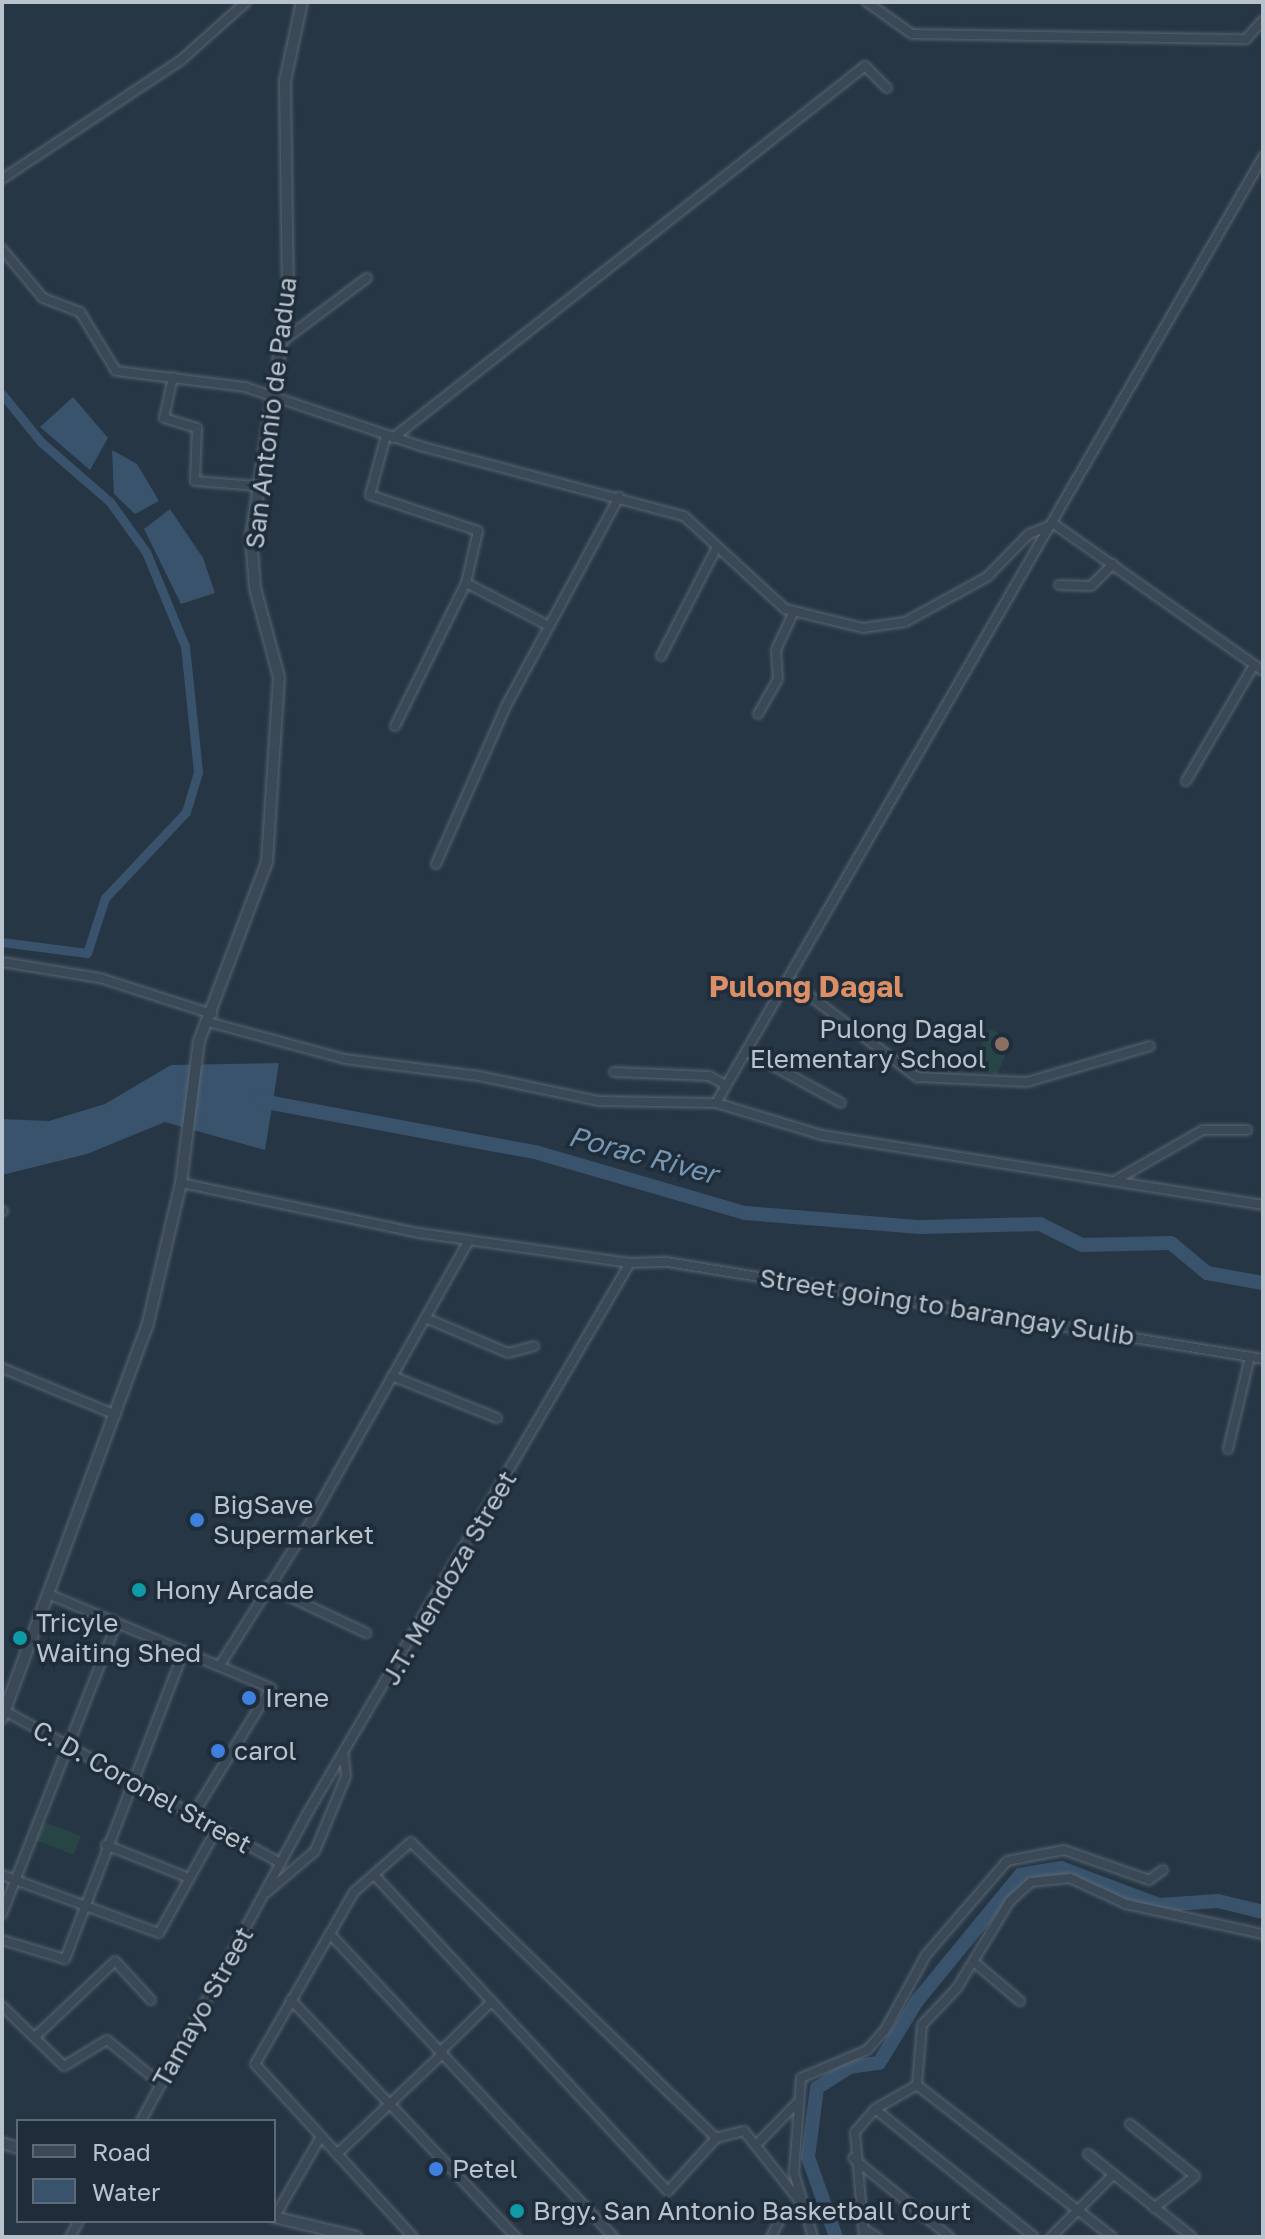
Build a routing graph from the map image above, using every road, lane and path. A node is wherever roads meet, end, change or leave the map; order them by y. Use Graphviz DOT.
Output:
graph roads {
  1 [pos="246,2"];
  2 [pos="302,2"];
  3 [pos="867,2"];
  4 [pos="1263,20"];
  5 [pos="887,88"];
  6 [pos="1263,157"];
  7 [pos="2,179"];
  8 [pos="2,249"];
  9 [pos="367,278"];
  10 [pos="279,344"];
  11 [pos="173,377"];
  12 [pos="269,396"];
  13 [pos="390,437"];
  14 [pos="257,486"];
  15 [pos="619,497"];
  16 [pos="1054,524"];
  17 [pos="716,549"];
  18 [pos="1113,564"];
  19 [pos="466,583"];
  20 [pos="1059,585"];
  21 [pos="794,611"];
  22 [pos="549,626"];
  23 [pos="661,656"];
  24 [pos="1254,665"];
  25 [pos="1263,671"];
  26 [pos="758,714"];
  27 [pos="395,726"];
  28 [pos="1186,781"];
  29 [pos="436,864"];
  30 [pos="2,962"];
  31 [pos="789,980"];
  32 [pos="210,1018"];
  33 [pos="1150,1046"];
  34 [pos="746,1051"];
  35 [pos="614,1072"];
  36 [pos="726,1085"];
  37 [pos="716,1103"];
  38 [pos="841,1103"];
  39 [pos="1247,1130"];
  40 [pos="1111,1181"];
  41 [pos="181,1183"];
  42 [pos="1263,1205"];
  43 [pos="469,1240"];
  44 [pos="630,1263"];
  45 [pos="428,1319"];
  46 [pos="534,1346"];
  47 [pos="1250,1357"];
  48 [pos="1263,1359"];
  49 [pos="2,1368"];
  50 [pos="392,1376"];
  51 [pos="116,1415"];
  52 [pos="497,1418"];
  53 [pos="1228,1449"];
  54 [pos="267,1586"];
  55 [pos="53,1596"];
  56 [pos="116,1625"];
  57 [pos="366,1633"];
  58 [pos="183,1653"];
  59 [pos="220,1665"];
  60 [pos="4,1715"];
  61 [pos="65,1744"];
  62 [pos="344,1757"];
  63 [pos="131,1781"];
  64 [pos="194,1813"];
  65 [pos="217,1829"];
  66 [pos="106,1845"];
  67 [pos="280,1863"];
  68 [pos="1163,1870"];
  69 [pos="2,1875"];
  70 [pos="375,1876"];
  71 [pos="14,1878"];
  72 [pos="189,1878"];
  73 [pos="266,1892"];
  74 [pos="82,1905"];
  75 [pos="2,1914"];
  76 [pos="330,1934"];
  77 [pos="1263,1934"];
  78 [pos="2,1940"];
  79 [pos="975,1963"];
  80 [pos="151,2000"];
  81 [pos="291,2000"];
  82 [pos="492,2001"];
  83 [pos="1020,2001"];
  84 [pos="2,2006"];
  85 [pos="35,2037"];
  86 [pos="442,2052"];
  87 [pos="161,2084"];
  88 [pos="917,2085"];
  89 [pos="389,2104"];
  90 [pos="796,2104"];
  91 [pos="875,2109"];
  92 [pos="142,2119"];
  93 [pos="1130,2124"];
  94 [pos="320,2138"];
  95 [pos="716,2138"];
  96 [pos="759,2142"];
  97 [pos="337,2154"];
  98 [pos="1088,2154"];
  99 [pos="853,2158"];
  100 [pos="1112,2176"];
  101 [pos="802,2208"];
  102 [pos="1154,2208"];
  103 [pos="1074,2209"];
  104 [pos="276,2215"];
  105 [pos="276,2218"];
  106 [pos="864,2234"];
  107 [pos="357,2237"];
  108 [pos="413,2237"];
  109 [pos="516,2237"];
  110 [pos="614,2237"];
  111 [pos="771,2237"];
  112 [pos="813,2237"];
  113 [pos="877,2237"];
  114 [pos="950,2237"];
  115 [pos="1034,2237"];
  116 [pos="1051,2237"];
  117 [pos="1112,2237"];
  118 [pos="1192,2237"];
  1 -- 7 [label="street"];
  2 -- 10 [label="street, San Antonio de Padua"];
  3 -- 4 [label="street"];
  5 -- 13 [label="street"];
  6 -- 16 [label="street"];
  8 -- 11 [label="street"];
  9 -- 10 [label="street"];
  10 -- 12 [label="street, San Antonio de Padua"];
  11 -- 12 [label="street"];
  11 -- 14 [label="street"];
  12 -- 13 [label="street"];
  12 -- 14 [label="street, San Antonio de Padua"];
  13 -- 15 [label="street"];
  13 -- 19 [label="street"];
  14 -- 32 [label="street, San Antonio de Padua"];
  15 -- 17 [label="street"];
  15 -- 22 [label="street"];
  16 -- 18 [label="street"];
  16 -- 21 [label="street"];
  16 -- 31 [label="street"];
  17 -- 21 [label="street"];
  17 -- 23 [label="street"];
  18 -- 20 [label="street"];
  18 -- 24 [label="street"];
  19 -- 22 [label="street"];
  19 -- 27 [label="street"];
  21 -- 26 [label="street"];
  22 -- 29 [label="street"];
  24 -- 25 [label="street"];
  24 -- 28 [label="street"];
  30 -- 32 [label="street"];
  31 -- 33 [label="street"];
  31 -- 34 [label="street"];
  32 -- 37 [label="street"];
  32 -- 41 [label="street, San Antonio de Padua"];
  34 -- 36 [label="street"];
  34 -- 38 [label="street"];
  35 -- 36 [label="street"];
  36 -- 37 [label="street"];
  37 -- 40 [label="street"];
  39 -- 40 [label="street"];
  40 -- 42 [label="street"];
  41 -- 43 [label="street, Street going to barangay Sulib"];
  41 -- 51 [label="street, San Antonio de Padua"];
  43 -- 44 [label="street, Street going to barangay Sulib"];
  43 -- 45 [label="street"];
  44 -- 47 [label="street, Street going to barangay Sulib"];
  44 -- 62 [label="street, J.T. Mendoza Street"];
  45 -- 46 [label="street"];
  45 -- 50 [label="street"];
  47 -- 48 [label="street, Street going to barangay Sulib"];
  47 -- 53 [label="street"];
  49 -- 51 [label="street"];
  50 -- 52 [label="street"];
  50 -- 54 [label="street"];
  51 -- 55 [label="street, San Antonio de Padua"];
  54 -- 57 [label="street"];
  54 -- 59 [label="street"];
  55 -- 56 [label="street"];
  55 -- 60 [label="street, San Antonio de Padua"];
  56 -- 58 [label="street"];
  56 -- 61 [label="street"];
  58 -- 59 [label="street"];
  58 -- 63 [label="street"];
  59 -- 64 [label="street"];
  60 -- 61 [label="street, C. D. Coronel Street"];
  61 -- 63 [label="street, C. D. Coronel Street"];
  61 -- 71 [label="street"];
  62 -- 67 [label="street, J.T. Mendoza Street"];
  62 -- 73 [label="street"];
  63 -- 64 [label="street, C. D. Coronel Street"];
  63 -- 66 [label="street"];
  64 -- 65 [label="street, C. D. Coronel Street"];
  65 -- 67 [label="street, C. D. Coronel Street"];
  65 -- 72 [label="street"];
  66 -- 72 [label="street"];
  66 -- 74 [label="street"];
  67 -- 73 [label="street, J.T. Mendoza Street"];
  68 -- 90 [label="street"];
  69 -- 71 [label="street"];
  70 -- 76 [label="street"];
  70 -- 82 [label="street"];
  70 -- 95 [label="street"];
  71 -- 74 [label="street"];
  71 -- 75 [label="street"];
  72 -- 74 [label="street"];
  73 -- 87 [label="street, Tamayo Street"];
  74 -- 78 [label="street"];
  76 -- 81 [label="street"];
  76 -- 86 [label="street"];
  77 -- 79 [label="street"];
  79 -- 83 [label="street"];
  79 -- 88 [label="street"];
  80 -- 85 [label="street"];
  81 -- 89 [label="street"];
  81 -- 94 [label="street"];
  82 -- 86 [label="street"];
  82 -- 95 [label="street"];
  84 -- 85 [label="street"];
  85 -- 87 [label="street"];
  86 -- 89 [label="street"];
  86 -- 110 [label="street"];
  87 -- 92 [label="street, Tamayo Street"];
  88 -- 91 [label="street"];
  88 -- 103 [label="street"];
  89 -- 97 [label="street"];
  89 -- 109 [label="street"];
  90 -- 96 [label="street"];
  90 -- 101 [label="street"];
  91 -- 99 [label="street"];
  91 -- 115 [label="street"];
  93 -- 102 [label="street"];
  94 -- 97 [label="street"];
  94 -- 104 [label="street"];
  95 -- 96 [label="street"];
  96 -- 101 [label="street"];
  97 -- 108 [label="street"];
  98 -- 100 [label="street"];
  99 -- 106 [label="street"];
  99 -- 114 [label="street"];
  100 -- 102 [label="street"];
  100 -- 103 [label="street"];
  101 -- 111 [label="street"];
  101 -- 112 [label="street"];
  102 -- 118 [label="street"];
  103 -- 116 [label="street"];
  103 -- 117 [label="street"];
  105 -- 107 [label="street"];
  106 -- 113 [label="street"];
}
